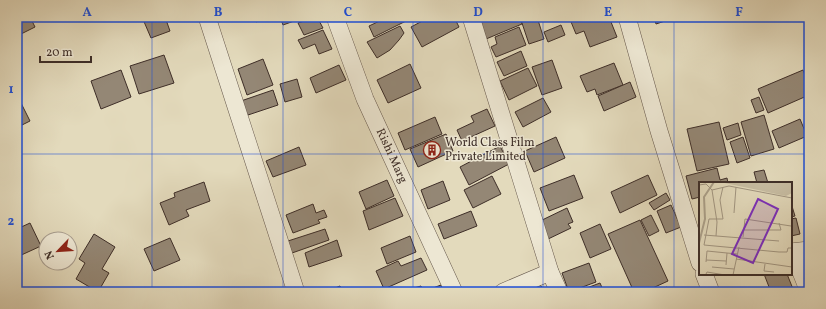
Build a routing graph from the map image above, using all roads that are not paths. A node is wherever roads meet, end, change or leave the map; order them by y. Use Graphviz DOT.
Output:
graph roads {
  1 [pos="207,17"];
  2 [pos="335,17"];
  3 [pos="471,17"];
  4 [pos="627,17"];
  5 [pos="798,251"];
  6 [pos="699,261"];
  7 [pos="550,272"];
  8 [pos="704,275"];
  9 [pos="296,292"];
  10 [pos="454,292"];
  11 [pos="503,292"];
  12 [pos="559,292"];
  13 [pos="711,292"];
  14 [pos="809,292"];
  1 -- 9 [label="street"];
  2 -- 10 [label="street, Rishi Marg"];
  3 -- 7 [label="street"];
  4 -- 6 [label="street"];
  5 -- 14 [label="street"];
  7 -- 11 [label="street"];
  7 -- 12 [label="street"];
  8 -- 13 [label="street"];
}
